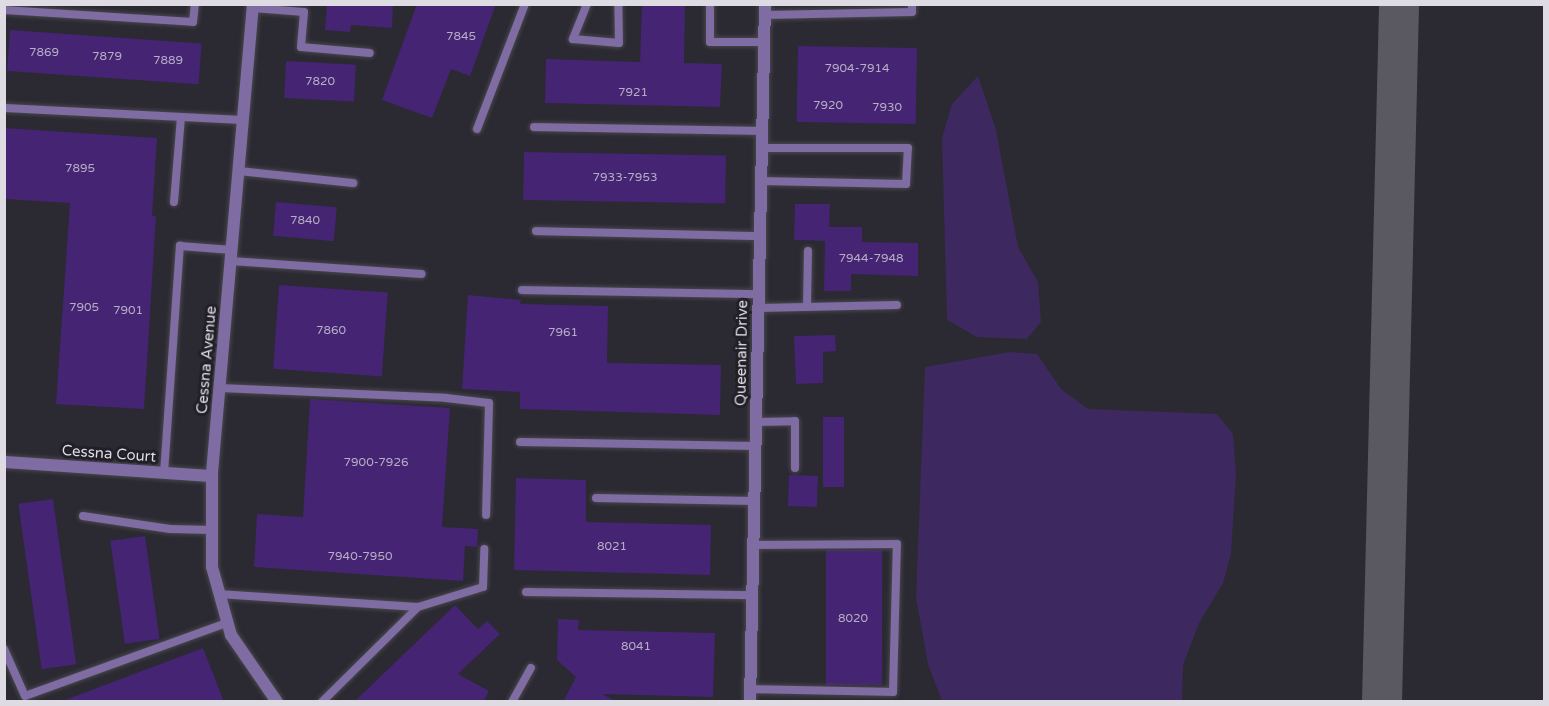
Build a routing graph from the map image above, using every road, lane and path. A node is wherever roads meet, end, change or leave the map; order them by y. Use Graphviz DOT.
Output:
graph roads {
  1 [pos="195,4"];
  2 [pos="525,4"];
  3 [pos="587,4"];
  4 [pos="618,4"];
  5 [pos="710,4"];
  6 [pos="912,4"];
  7 [pos="253,6"];
  8 [pos="4,10"];
  9 [pos="765,10"];
  10 [pos="764,42"];
  11 [pos="370,52"];
  12 [pos="4,108"];
  13 [pos="181,117"];
  14 [pos="243,120"];
  15 [pos="534,127"];
  16 [pos="477,129"];
  17 [pos="762,131"];
  18 [pos="762,148"];
  19 [pos="238,171"];
  20 [pos="761,181"];
  21 [pos="352,183"];
  22 [pos="174,202"];
  23 [pos="536,231"];
  24 [pos="760,236"];
  25 [pos="808,251"];
  26 [pos="231,255"];
  27 [pos="422,274"];
  28 [pos="522,290"];
  29 [pos="758,294"];
  30 [pos="897,305"];
  31 [pos="807,307"];
  32 [pos="758,308"];
  33 [pos="220,388"];
  34 [pos="756,422"];
  35 [pos="520,442"];
  36 [pos="756,446"];
  37 [pos="4,462"];
  38 [pos="795,468"];
  39 [pos="164,473"];
  40 [pos="212,476"];
  41 [pos="596,498"];
  42 [pos="754,501"];
  43 [pos="486,515"];
  44 [pos="83,516"];
  45 [pos="212,530"];
  46 [pos="753,544"];
  47 [pos="484,549"];
  48 [pos="526,592"];
  49 [pos="218,594"];
  50 [pos="753,595"];
  51 [pos="418,607"];
  52 [pos="226,623"];
  53 [pos="4,649"];
  54 [pos="531,668"];
  55 [pos="750,695"];
  56 [pos="270,700"];
  57 [pos="322,702"];
  58 [pos="512,702"];
  1 -- 8 [label="lane"];
  2 -- 16 [label="lane"];
  3 -- 4 [label="lane"];
  5 -- 10 [label="lane"];
  6 -- 9 [label="lane"];
  7 -- 11 [label="lane"];
  7 -- 14 [label="street, Cessna Avenue"];
  9 -- 10 [label="street, Queenair Drive"];
  10 -- 17 [label="street, Queenair Drive"];
  12 -- 13 [label="lane"];
  13 -- 14 [label="lane"];
  13 -- 22 [label="lane"];
  14 -- 19 [label="street, Cessna Avenue"];
  15 -- 17 [label="lane"];
  17 -- 18 [label="street, Queenair Drive"];
  18 -- 20 [label="street, Queenair Drive"];
  18 -- 20 [label="lane"];
  19 -- 21 [label="lane"];
  19 -- 26 [label="street, Cessna Avenue"];
  20 -- 24 [label="street, Queenair Drive"];
  23 -- 24 [label="lane"];
  24 -- 29 [label="street, Queenair Drive"];
  25 -- 31 [label="lane"];
  26 -- 27 [label="lane"];
  26 -- 33 [label="street, Cessna Avenue"];
  26 -- 39 [label="lane"];
  28 -- 29 [label="lane"];
  29 -- 32 [label="street, Queenair Drive"];
  30 -- 31 [label="lane"];
  31 -- 32 [label="lane"];
  32 -- 34 [label="street, Queenair Drive"];
  33 -- 40 [label="street, Cessna Avenue"];
  33 -- 43 [label="lane"];
  34 -- 36 [label="street, Queenair Drive"];
  34 -- 38 [label="lane"];
  35 -- 36 [label="lane"];
  36 -- 42 [label="street, Queenair Drive"];
  37 -- 39 [label="street, Cessna Court"];
  39 -- 40 [label="street, Cessna Court"];
  40 -- 45 [label="street, Cessna Avenue"];
  41 -- 42 [label="lane"];
  42 -- 46 [label="street, Queenair Drive"];
  44 -- 45 [label="lane"];
  45 -- 49 [label="street, Cessna Avenue"];
  46 -- 50 [label="street, Queenair Drive"];
  46 -- 55 [label="lane"];
  47 -- 51 [label="lane"];
  48 -- 50 [label="lane"];
  49 -- 51 [label="lane"];
  49 -- 52 [label="street, Cessna Avenue"];
  50 -- 55 [label="street, Queenair Drive"];
  51 -- 57 [label="lane"];
  52 -- 53 [label="lane"];
  52 -- 56 [label="street, Cessna Avenue"];
  54 -- 58 [label="lane"];
}
